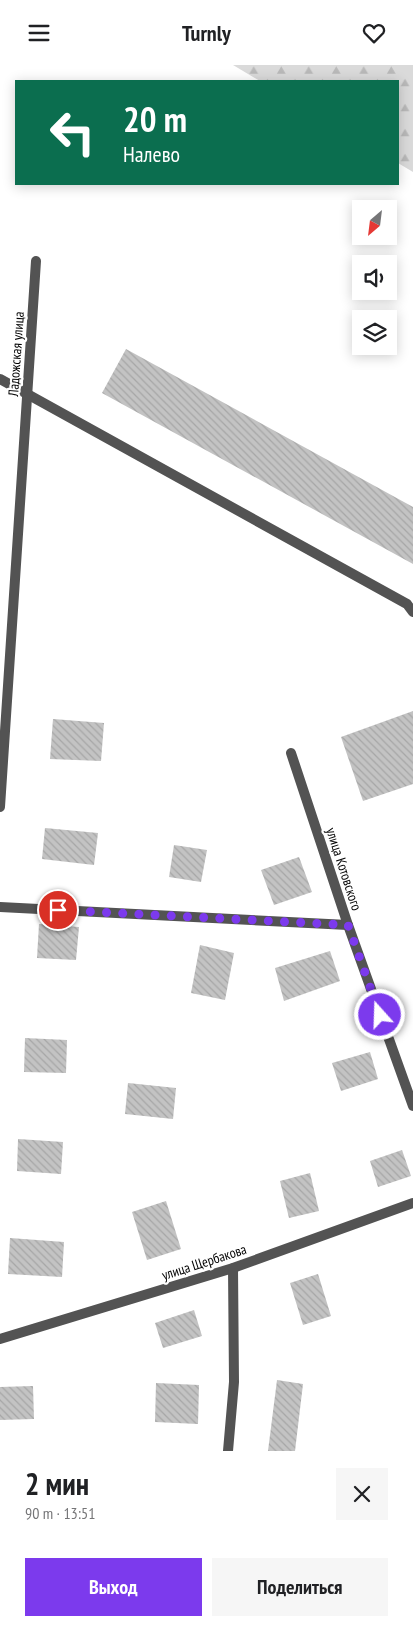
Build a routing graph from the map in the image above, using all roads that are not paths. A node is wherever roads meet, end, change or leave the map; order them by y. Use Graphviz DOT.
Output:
graph roads {
  1 [pos="36,261"];
  2 [pos="0,379"];
  3 [pos="27,393"];
  4 [pos="413,612"];
  5 [pos="3,719"];
  6 [pos="291,753"];
  7 [pos="0,807"];
  8 [pos="0,907"];
  9 [pos="348,925"];
  10 [pos="413,1105"];
  11 [pos="413,1203"];
  12 [pos="234,1268"];
  13 [pos="0,1339"];
  14 [pos="228,1451"];
  1 -- 3 [label="street, Ладожская улица"];
  2 -- 3 [label="street"];
  3 -- 4 [label="street"];
  3 -- 5 [label="street, Ладожская улица"];
  5 -- 7 [label="street, Ладожская улица"];
  6 -- 9 [label="street, улица Котовского"];
  8 -- 9 [label="street"];
  9 -- 10 [label="street, улица Котовского"];
  11 -- 12 [label="street, улица Щербакова"];
  12 -- 13 [label="street, улица Щербакова"];
  12 -- 14 [label="street"];
}
